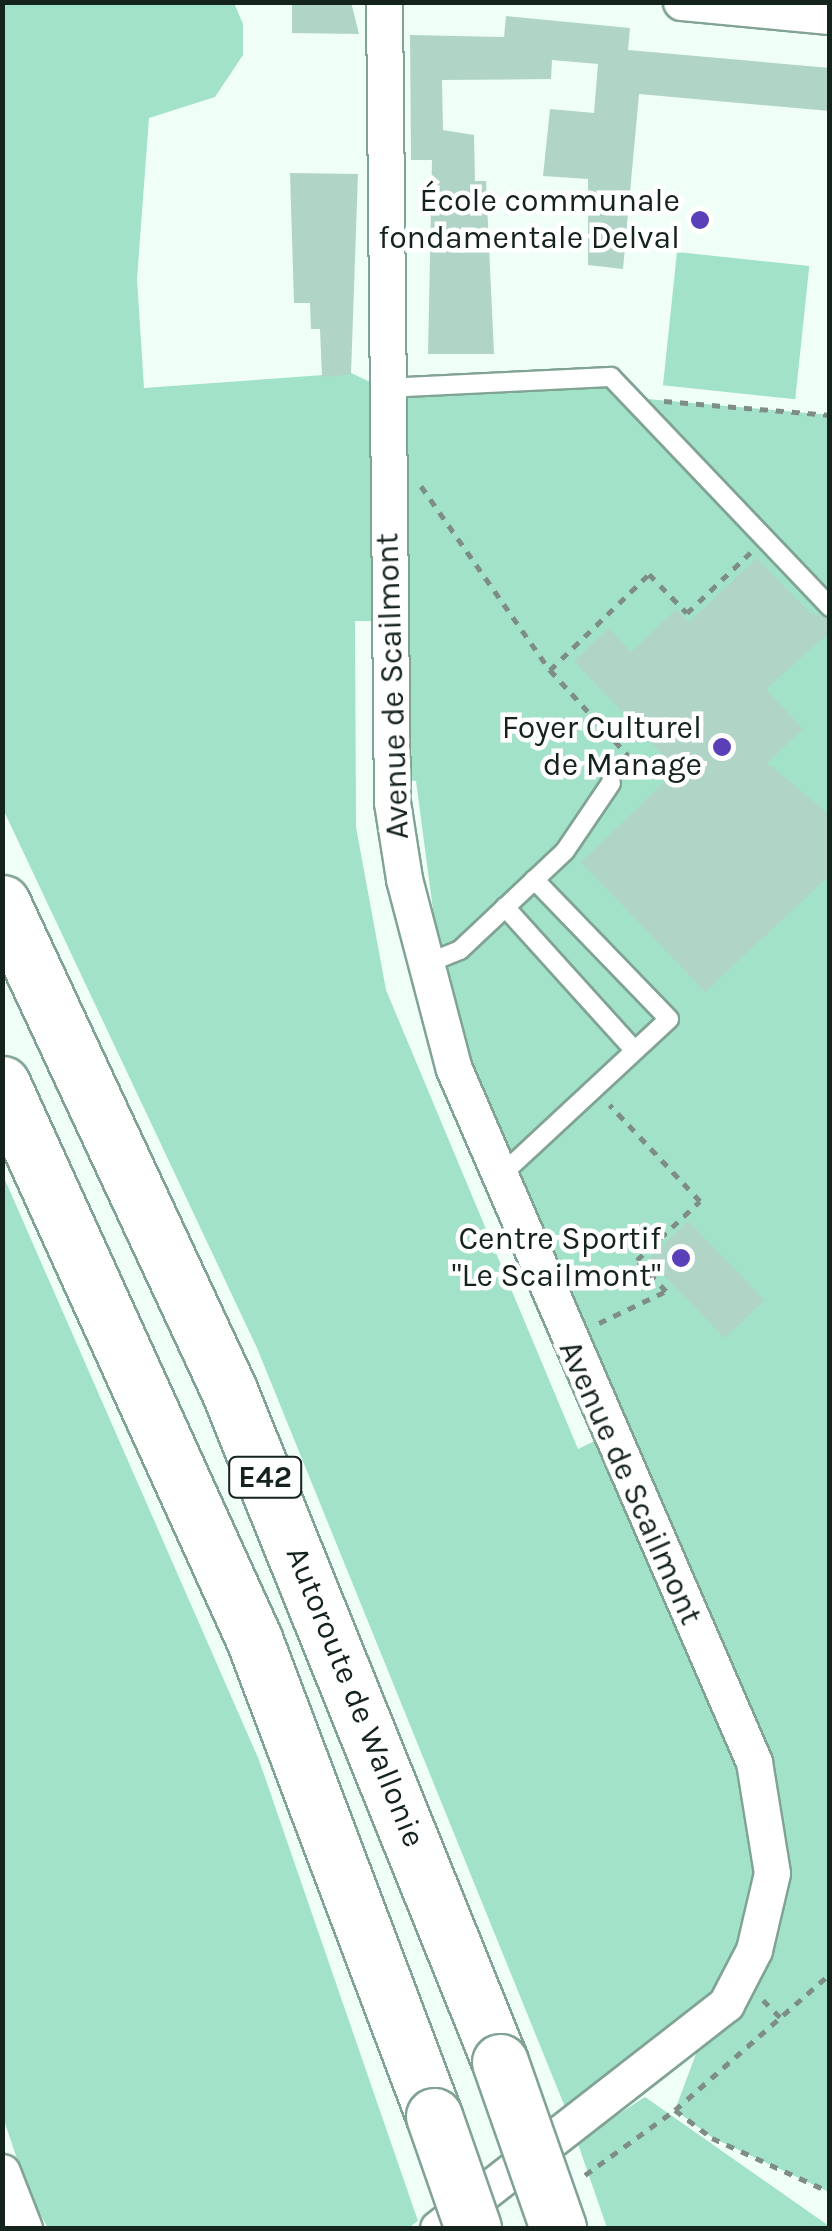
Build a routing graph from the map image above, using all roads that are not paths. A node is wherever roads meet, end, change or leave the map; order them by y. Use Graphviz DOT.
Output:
graph roads {
  1 [pos="384,2"];
  2 [pos="682,2"];
  3 [pos="830,16"];
  4 [pos="383,388"];
  5 [pos="830,607"];
  6 [pos="610,783"];
  7 [pos="534,879"];
  8 [pos="2,904"];
  9 [pos="505,907"];
  10 [pos="422,965"];
  11 [pos="634,1050"];
  12 [pos="2,1084"];
  13 [pos="498,1178"];
  14 [pos="2,2172"];
  15 [pos="24,2228"];
  16 [pos="438,2228"];
  17 [pos="473,2228"];
  18 [pos="558,2228"];
  1 -- 4 [label="street, Avenue de Scailmont"];
  2 -- 3 [label="street"];
  4 -- 5 [label="lane"];
  4 -- 10 [label="street, Avenue de Scailmont"];
  6 -- 7 [label="lane"];
  7 -- 9 [label="lane"];
  7 -- 11 [label="lane"];
  8 -- 18 [label="highway, Autoroute de Wallonie / E42, bridge"];
  9 -- 10 [label="lane"];
  9 -- 11 [label="lane"];
  10 -- 13 [label="street, Avenue de Scailmont"];
  11 -- 13 [label="lane"];
  12 -- 17 [label="highway, E42, bridge"];
  13 -- 16 [label="street, Avenue de Scailmont"];
  14 -- 15 [label="street"];
}
